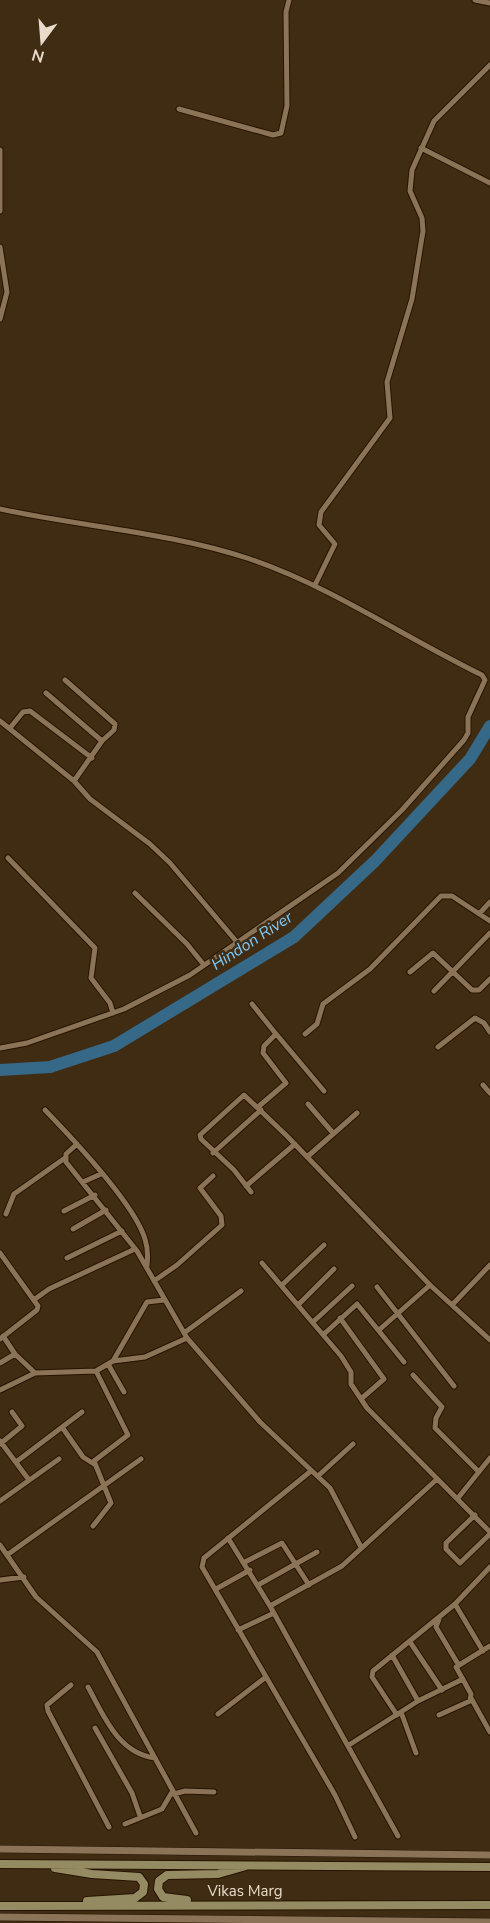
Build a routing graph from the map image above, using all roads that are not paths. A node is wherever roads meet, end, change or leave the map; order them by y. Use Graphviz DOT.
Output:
graph roads {
  1 [pos="289,0"];
  2 [pos="475,0"];
  3 [pos="490,3"];
  4 [pos="490,65"];
  5 [pos="179,109"];
  6 [pos="421,148"];
  7 [pos="0,150"];
  8 [pos="490,183"];
  9 [pos="0,211"];
  10 [pos="0,247"];
  11 [pos="7,279"];
  12 [pos="0,282"];
  13 [pos="0,318"];
  14 [pos="0,509"];
  15 [pos="315,585"];
  16 [pos="65,680"];
  17 [pos="46,693"];
  18 [pos="0,721"];
  19 [pos="10,728"];
  20 [pos="102,741"];
  21 [pos="92,758"];
  22 [pos="74,781"];
  23 [pos="8,858"];
  24 [pos="135,893"];
  25 [pos="490,902"];
  26 [pos="480,914"];
  27 [pos="490,921"];
  28 [pos="490,933"];
  29 [pos="236,941"];
  30 [pos="204,965"];
  31 [pos="453,971"];
  32 [pos="410,972"];
  33 [pos="490,979"];
  34 [pos="434,991"];
  35 [pos="252,1004"];
  36 [pos="113,1013"];
  37 [pos="490,1032"];
  38 [pos="305,1034"];
  39 [pos="277,1035"];
  40 [pos="438,1047"];
  41 [pos="0,1048"];
  42 [pos="483,1085"];
  43 [pos="324,1091"];
  44 [pos="490,1093"];
  45 [pos="308,1104"];
  46 [pos="260,1108"];
  47 [pos="45,1110"];
  48 [pos="357,1113"];
  49 [pos="333,1133"];
  50 [pos="77,1144"];
  51 [pos="295,1144"];
  52 [pos="213,1153"];
  53 [pos="307,1157"];
  54 [pos="65,1158"];
  55 [pos="101,1174"];
  56 [pos="213,1176"];
  57 [pos="83,1182"];
  58 [pos="246,1186"];
  59 [pos="252,1192"];
  60 [pos="94,1195"];
  61 [pos="106,1210"];
  62 [pos="64,1211"];
  63 [pos="6,1214"];
  64 [pos="73,1229"];
  65 [pos="122,1231"];
  66 [pos="324,1245"];
  67 [pos="135,1249"];
  68 [pos="0,1253"];
  69 [pos="67,1258"];
  70 [pos="262,1263"];
  71 [pos="147,1266"];
  72 [pos="490,1266"];
  73 [pos="334,1269"];
  74 [pos="154,1281"];
  75 [pos="282,1285"];
  76 [pos="430,1285"];
  77 [pos="352,1286"];
  78 [pos="377,1287"];
  79 [pos="241,1291"];
  80 [pos="35,1299"];
  81 [pos="164,1300"];
  82 [pos="453,1304"];
  83 [pos="298,1305"];
  84 [pos="399,1313"];
  85 [pos="340,1318"];
  86 [pos="313,1322"];
  87 [pos="379,1330"];
  88 [pos="324,1334"];
  89 [pos="185,1335"];
  90 [pos="2,1337"];
  91 [pos="490,1340"];
  92 [pos="15,1354"];
  93 [pos="404,1362"];
  94 [pos="0,1363"];
  95 [pos="110,1363"];
  96 [pos="96,1371"];
  97 [pos="35,1373"];
  98 [pos="413,1376"];
  99 [pos="454,1386"];
  100 [pos="1,1387"];
  101 [pos="124,1392"];
  102 [pos="361,1399"];
  103 [pos="12,1412"];
  104 [pos="82,1412"];
  105 [pos="62,1427"];
  106 [pos="0,1443"];
  107 [pos="352,1444"];
  108 [pos="490,1458"];
  109 [pos="59,1459"];
  110 [pos="141,1459"];
  111 [pos="16,1462"];
  112 [pos="94,1464"];
  113 [pos="310,1471"];
  114 [pos="479,1472"];
  115 [pos="318,1476"];
  116 [pos="29,1480"];
  117 [pos="436,1480"];
  118 [pos="104,1485"];
  119 [pos="458,1498"];
  120 [pos="0,1501"];
  121 [pos="475,1515"];
  122 [pos="93,1526"];
  123 [pos="490,1533"];
  124 [pos="228,1538"];
  125 [pos="0,1545"];
  126 [pos="361,1546"];
  127 [pos="317,1552"];
  128 [pos="7,1555"];
  129 [pos="245,1562"];
  130 [pos="297,1564"];
  131 [pos="490,1567"];
  132 [pos="250,1570"];
  133 [pos="24,1577"];
  134 [pos="0,1580"];
  135 [pos="258,1585"];
  136 [pos="309,1585"];
  137 [pos="216,1589"];
  138 [pos="455,1604"];
  139 [pos="270,1606"];
  140 [pos="274,1613"];
  141 [pos="439,1618"];
  142 [pos="238,1630"];
  143 [pos="410,1642"];
  144 [pos="490,1646"];
  145 [pos="483,1651"];
  146 [pos="392,1655"];
  147 [pos="458,1664"];
  148 [pos="266,1677"];
  149 [pos="463,1679"];
  150 [pos="72,1685"];
  151 [pos="88,1687"];
  152 [pos="442,1690"];
  153 [pos="471,1698"];
  154 [pos="418,1701"];
  155 [pos="219,1714"];
  156 [pos="399,1714"];
  157 [pos="439,1714"];
  158 [pos="95,1728"];
  159 [pos="490,1732"];
  160 [pos="349,1745"];
  161 [pos="416,1753"];
  162 [pos="154,1758"];
  163 [pos="214,1792"];
  164 [pos="173,1793"];
  165 [pos="140,1816"];
  166 [pos="125,1824"];
  167 [pos="109,1827"];
  168 [pos="195,1833"];
  169 [pos="398,1836"];
  170 [pos="355,1837"];
  171 [pos="0,1849"];
  172 [pos="490,1855"];
  173 [pos="0,1864"];
  174 [pos="40,1864"];
  175 [pos="252,1864"];
  176 [pos="490,1866"];
  177 [pos="250,1904"];
  178 [pos="490,1905"];
  179 [pos="0,1906"];
  180 [pos="45,1906"];
  181 [pos="0,1917"];
  182 [pos="490,1922"];
  1 -- 5 [label="street"];
  2 -- 3 [label="street"];
  4 -- 6 [label="street"];
  6 -- 8 [label="street"];
  6 -- 15 [label="street"];
  7 -- 9 [label="street"];
  10 -- 11 [label="street"];
  11 -- 12 [label="street"];
  11 -- 13 [label="street"];
  14 -- 15 [label="street"];
  15 -- 29 [label="street"];
  16 -- 20 [label="street"];
  17 -- 20 [label="street"];
  18 -- 19 [label="street"];
  19 -- 21 [label="street"];
  19 -- 22 [label="street"];
  20 -- 21 [label="street"];
  21 -- 22 [label="street"];
  22 -- 29 [label="street"];
  23 -- 36 [label="street"];
  24 -- 30 [label="street"];
  25 -- 26 [label="street"];
  26 -- 27 [label="street"];
  26 -- 38 [label="street"];
  28 -- 31 [label="street"];
  29 -- 30 [label="street"];
  30 -- 36 [label="street"];
  31 -- 32 [label="street"];
  31 -- 33 [label="street"];
  31 -- 34 [label="street"];
  35 -- 39 [label="street"];
  36 -- 41 [label="street"];
  37 -- 40 [label="street"];
  39 -- 43 [label="street"];
  39 -- 46 [label="street"];
  42 -- 44 [label="street"];
  45 -- 49 [label="street"];
  46 -- 51 [label="street"];
  46 -- 52 [label="street"];
  46 -- 52 [label="street"];
  47 -- 50 [label="street"];
  48 -- 49 [label="street"];
  49 -- 53 [label="street"];
  50 -- 54 [label="street"];
  50 -- 55 [label="street"];
  51 -- 53 [label="street"];
  51 -- 58 [label="street"];
  52 -- 58 [label="street"];
  53 -- 76 [label="street"];
  54 -- 57 [label="street"];
  54 -- 63 [label="street"];
  55 -- 57 [label="street"];
  55 -- 71 [label="street"];
  56 -- 74 [label="street"];
  57 -- 60 [label="street"];
  58 -- 59 [label="street"];
  60 -- 61 [label="street"];
  60 -- 62 [label="street"];
  61 -- 64 [label="street"];
  61 -- 65 [label="street"];
  65 -- 67 [label="street"];
  65 -- 69 [label="street"];
  66 -- 75 [label="street"];
  67 -- 71 [label="street"];
  67 -- 80 [label="street"];
  68 -- 80 [label="street"];
  70 -- 75 [label="street"];
  71 -- 74 [label="street"];
  72 -- 82 [label="street"];
  73 -- 83 [label="street"];
  74 -- 81 [label="street"];
  75 -- 83 [label="street"];
  76 -- 82 [label="street"];
  76 -- 84 [label="street"];
  77 -- 86 [label="street"];
  78 -- 84 [label="street"];
  79 -- 89 [label="street"];
  80 -- 90 [label="street"];
  81 -- 89 [label="street"];
  81 -- 95 [label="street"];
  82 -- 91 [label="street"];
  83 -- 86 [label="street"];
  84 -- 87 [label="street"];
  84 -- 99 [label="street"];
  85 -- 87 [label="street"];
  85 -- 88 [label="street"];
  85 -- 102 [label="street"];
  86 -- 88 [label="street"];
  87 -- 93 [label="street"];
  88 -- 102 [label="street"];
  89 -- 95 [label="street"];
  89 -- 113 [label="street"];
  90 -- 92 [label="street"];
  92 -- 94 [label="street"];
  92 -- 97 [label="street"];
  95 -- 96 [label="street"];
  95 -- 101 [label="street"];
  96 -- 97 [label="street"];
  96 -- 112 [label="street"];
  97 -- 100 [label="street"];
  98 -- 114 [label="street"];
  102 -- 117 [label="street"];
  103 -- 106 [label="street"];
  104 -- 105 [label="street"];
  105 -- 111 [label="street"];
  105 -- 112 [label="street"];
  106 -- 111 [label="street"];
  107 -- 115 [label="street"];
  108 -- 114 [label="street"];
  109 -- 116 [label="street"];
  110 -- 118 [label="street"];
  111 -- 116 [label="street"];
  112 -- 118 [label="street"];
  113 -- 115 [label="street"];
  113 -- 124 [label="street"];
  114 -- 119 [label="street"];
  115 -- 126 [label="street"];
  116 -- 120 [label="street"];
  117 -- 119 [label="street"];
  117 -- 126 [label="street"];
  118 -- 122 [label="street"];
  118 -- 128 [label="street"];
  119 -- 121 [label="street"];
  121 -- 123 [label="street"];
  121 -- 123 [label="street"];
  124 -- 129 [label="street"];
  124 -- 137 [label="street"];
  125 -- 128 [label="street"];
  126 -- 136 [label="street"];
  127 -- 130 [label="street"];
  128 -- 133 [label="street"];
  129 -- 130 [label="street"];
  129 -- 132 [label="street"];
  130 -- 135 [label="street"];
  130 -- 136 [label="street"];
  131 -- 138 [label="street"];
  132 -- 135 [label="street"];
  132 -- 137 [label="street"];
  133 -- 134 [label="street"];
  133 -- 162 [label="street"];
  135 -- 139 [label="street"];
  136 -- 139 [label="street"];
  137 -- 142 [label="street"];
  138 -- 141 [label="street"];
  138 -- 145 [label="street"];
  139 -- 140 [label="street"];
  140 -- 142 [label="street"];
  140 -- 160 [label="street"];
  141 -- 143 [label="street"];
  141 -- 147 [label="street"];
  142 -- 148 [label="street"];
  143 -- 146 [label="street"];
  143 -- 152 [label="street"];
  144 -- 145 [label="street"];
  145 -- 147 [label="street"];
  146 -- 154 [label="street"];
  146 -- 156 [label="street"];
  147 -- 149 [label="street"];
  148 -- 155 [label="street"];
  148 -- 170 [label="street"];
  149 -- 152 [label="street"];
  149 -- 153 [label="street"];
  150 -- 167 [label="street"];
  151 -- 162 [label="street"];
  152 -- 154 [label="street"];
  153 -- 157 [label="street"];
  153 -- 159 [label="street"];
  154 -- 156 [label="street"];
  156 -- 160 [label="street"];
  156 -- 161 [label="street"];
  158 -- 165 [label="street"];
  160 -- 169 [label="street"];
  162 -- 164 [label="street"];
  163 -- 164 [label="street"];
  164 -- 165 [label="street"];
  164 -- 168 [label="street"];
  165 -- 166 [label="street"];
  171 -- 172 [label="street"];
  173 -- 174 [label="main road"];
  174 -- 175 [label="main road"];
  174 -- 180 [label="main road"];
  175 -- 176 [label="main road"];
  175 -- 177 [label="main road"];
  177 -- 178 [label="main road, Vikas Marg"];
  177 -- 180 [label="main road, Vikas Marg"];
  179 -- 180 [label="main road, Vikas Marg"];
  181 -- 182 [label="street"];
}
